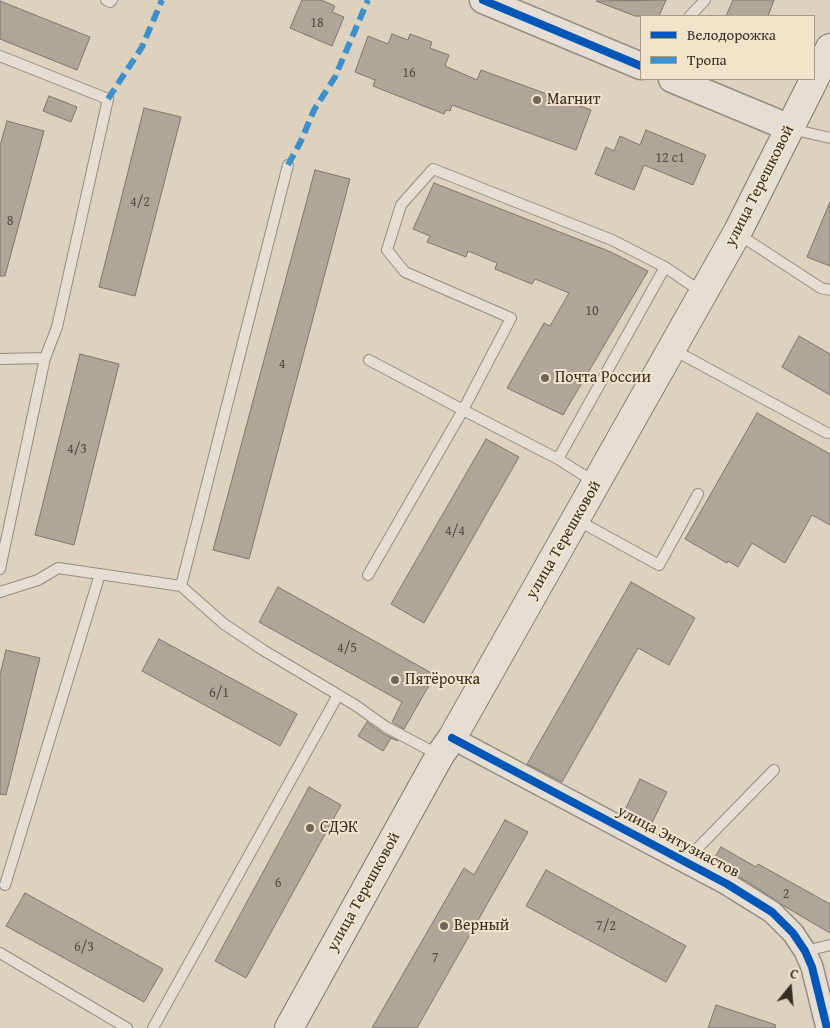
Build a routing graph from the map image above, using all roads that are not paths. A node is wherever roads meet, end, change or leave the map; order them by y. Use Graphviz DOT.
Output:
graph roads {
  1 [pos="106,0"];
  2 [pos="112,0"];
  3 [pos="483,0"];
  4 [pos="705,0"];
  5 [pos="691,15"];
  6 [pos="830,48"];
  7 [pos="0,56"];
  8 [pos="640,66"];
  9 [pos="815,78"];
  10 [pos="676,80"];
  11 [pos="814,80"];
  12 [pos="790,128"];
  13 [pos="830,138"];
  14 [pos="288,164"];
  15 [pos="737,233"];
  16 [pos="664,267"];
  17 [pos="830,290"];
  18 [pos="703,293"];
  19 [pos="671,348"];
  20 [pos="45,358"];
  21 [pos="0,359"];
  22 [pos="369,360"];
  23 [pos="463,410"];
  24 [pos="827,433"];
  25 [pos="558,459"];
  26 [pos="596,483"];
  27 [pos="698,494"];
  28 [pos="576,520"];
  29 [pos="0,569"];
  30 [pos="100,574"];
  31 [pos="368,575"];
  32 [pos="181,586"];
  33 [pos="0,592"];
  34 [pos="338,695"];
  35 [pos="446,747"];
  36 [pos="774,770"];
  37 [pos="685,861"];
  38 [pos="5,885"];
  39 [pos="830,945"];
  40 [pos="806,951"];
  41 [pos="0,953"];
  42 [pos="823,986"];
  43 [pos="128,1028"];
  44 [pos="153,1028"];
  45 [pos="289,1028"];
  46 [pos="827,1028"];
  1 -- 2 [label="lane"];
  3 -- 8 [label="street"];
  4 -- 5 [label="lane"];
  6 -- 9 [label="main road, улица Терешковой"];
  7 -- 20 [label="lane"];
  10 -- 12 [label="street"];
  11 -- 12 [label="main road, улица Терешковой"];
  12 -- 13 [label="lane"];
  12 -- 15 [label="main road, улица Терешковой"];
  14 -- 32 [label="lane"];
  15 -- 17 [label="lane"];
  15 -- 18 [label="main road, улица Терешковой"];
  16 -- 18 [label="lane"];
  16 -- 23 [label="lane"];
  16 -- 25 [label="lane"];
  18 -- 19 [label="main road, улица Терешковой"];
  19 -- 24 [label="lane"];
  19 -- 26 [label="main road, улица Терешковой"];
  20 -- 21 [label="lane"];
  20 -- 29 [label="lane"];
  22 -- 23 [label="lane"];
  23 -- 25 [label="lane"];
  23 -- 31 [label="lane"];
  25 -- 26 [label="lane"];
  26 -- 28 [label="main road, улица Терешковой"];
  27 -- 28 [label="lane"];
  28 -- 35 [label="main road, улица Терешковой"];
  30 -- 32 [label="lane"];
  30 -- 33 [label="lane"];
  30 -- 38 [label="lane"];
  32 -- 34 [label="lane"];
  34 -- 35 [label="lane"];
  34 -- 44 [label="lane"];
  35 -- 37 [label="street, улица Энтузиастов"];
  35 -- 45 [label="main road, улица Терешковой"];
  36 -- 37 [label="lane"];
  37 -- 40 [label="street, улица Энтузиастов"];
  39 -- 40 [label="lane"];
  40 -- 42 [label="street, улица Энтузиастов"];
  41 -- 43 [label="lane"];
  42 -- 46 [label="street, улица Энтузиастов"];
}
